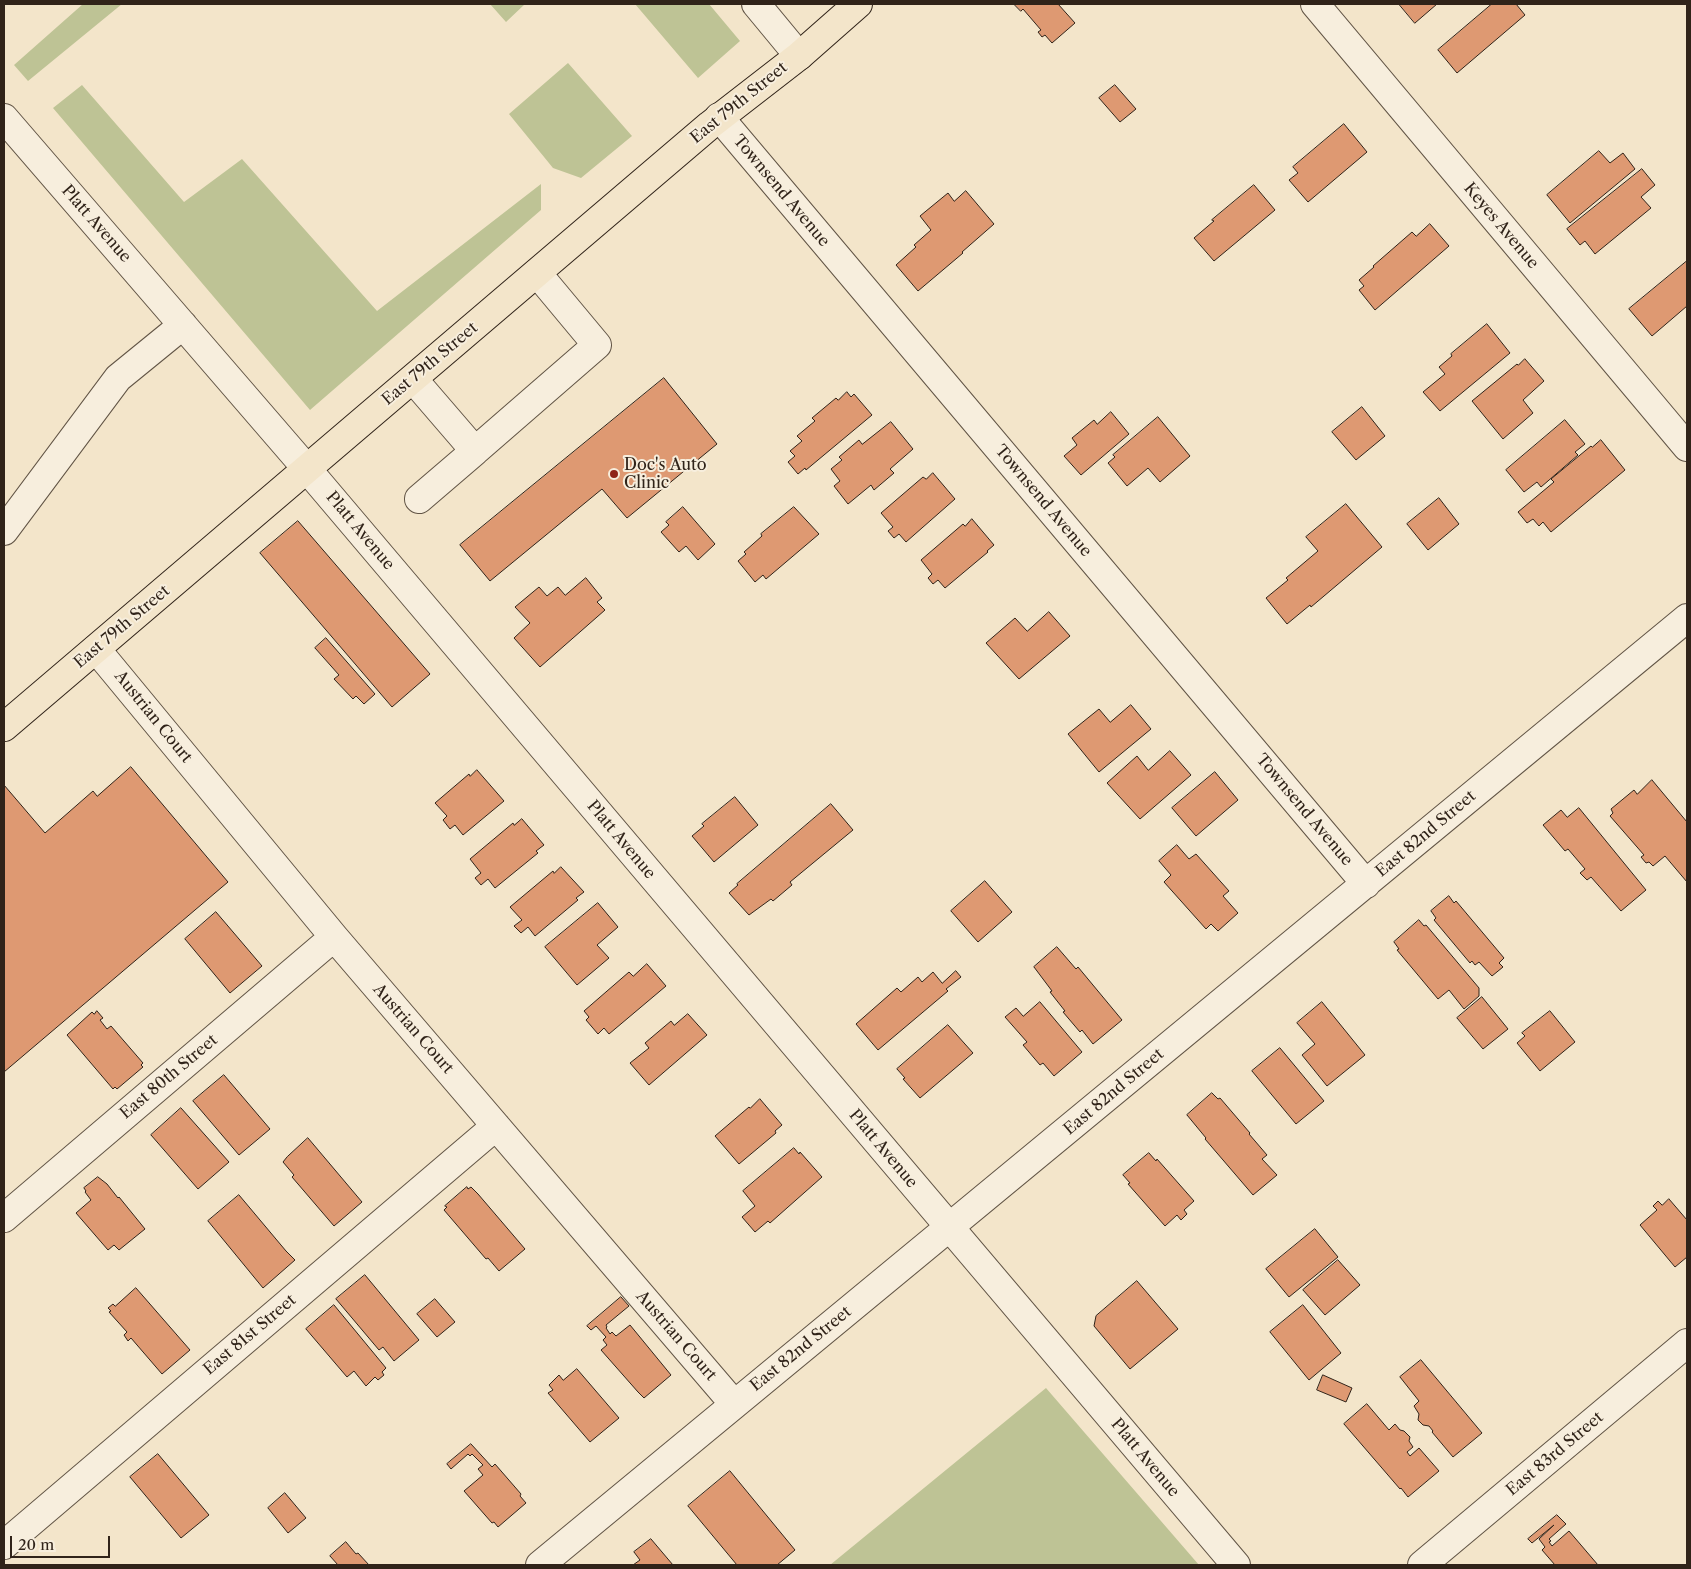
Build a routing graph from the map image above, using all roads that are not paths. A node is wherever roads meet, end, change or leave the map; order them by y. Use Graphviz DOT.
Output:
graph roads {
  1 [pos="756,4"];
  2 [pos="858,4"];
  3 [pos="1315,4"];
  4 [pos="799,56"];
  5 [pos="4,118"];
  6 [pos="719,118"];
  7 [pos="536,273"];
  8 [pos="183,326"];
  9 [pos="413,379"];
  10 [pos="1687,448"];
  11 [pos="475,451"];
  12 [pos="307,469"];
  13 [pos="419,500"];
  14 [pos="4,531"];
  15 [pos="1687,618"];
  16 [pos="96,648"];
  17 [pos="4,727"];
  18 [pos="1366,884"];
  19 [pos="334,937"];
  20 [pos="496,1126"];
  21 [pos="4,1218"];
  22 [pos="949,1228"];
  23 [pos="1687,1343"];
  24 [pos="734,1404"];
  25 [pos="4,1545"];
  26 [pos="540,1565"];
  27 [pos="1236,1565"];
  28 [pos="1422,1565"];
  1 -- 4 [label="street"];
  2 -- 4 [label="main road, East 79th Street"];
  3 -- 10 [label="street, Keyes Avenue"];
  4 -- 6 [label="main road, East 79th Street"];
  5 -- 8 [label="street, Platt Avenue"];
  6 -- 7 [label="main road, East 79th Street"];
  6 -- 18 [label="street, Townsend Avenue"];
  7 -- 9 [label="main road, East 79th Street"];
  7 -- 11 [label="street"];
  8 -- 12 [label="street, Platt Avenue"];
  8 -- 14 [label="street"];
  9 -- 11 [label="street"];
  9 -- 12 [label="main road, East 79th Street"];
  11 -- 13 [label="street"];
  12 -- 16 [label="main road, East 79th Street"];
  12 -- 22 [label="street, Platt Avenue"];
  15 -- 18 [label="street, East 82nd Street"];
  16 -- 17 [label="main road, East 79th Street"];
  16 -- 19 [label="street, Austrian Court"];
  18 -- 22 [label="street, East 82nd Street"];
  19 -- 20 [label="street, Austrian Court"];
  19 -- 21 [label="street, East 80th Street"];
  20 -- 24 [label="street, Austrian Court"];
  20 -- 25 [label="street, East 81st Street"];
  22 -- 24 [label="street, East 82nd Street"];
  22 -- 27 [label="street, Platt Avenue"];
  23 -- 28 [label="street, East 83rd Street"];
  24 -- 26 [label="street, East 82nd Street"];
}
